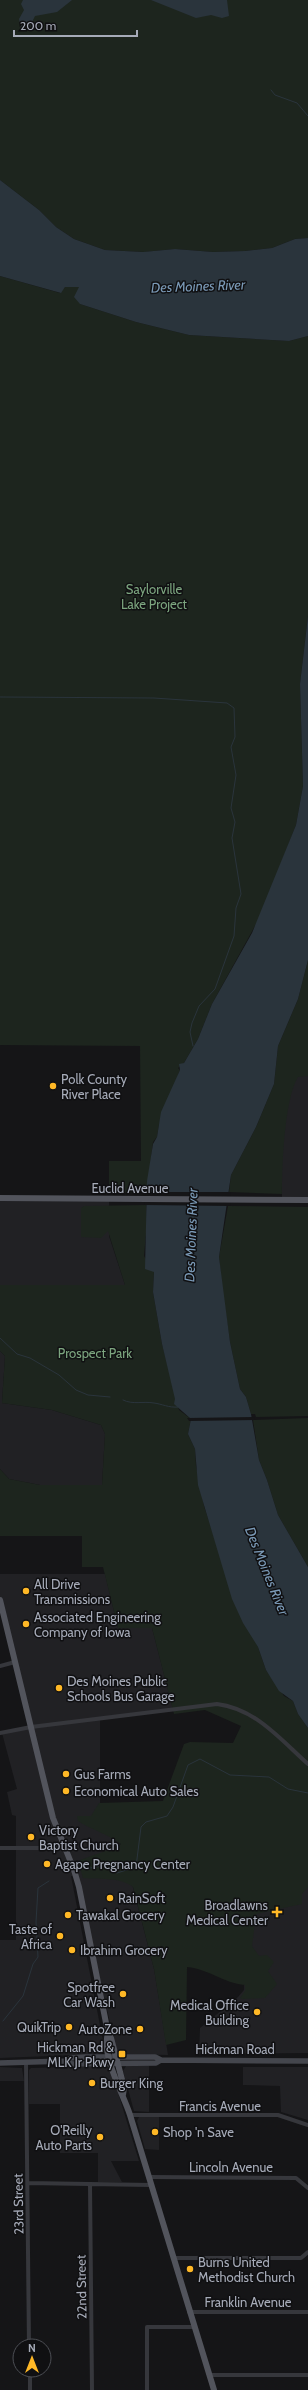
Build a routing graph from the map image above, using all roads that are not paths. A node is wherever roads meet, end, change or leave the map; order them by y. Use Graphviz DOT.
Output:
graph roads {
  1 [pos="0,1198"];
  2 [pos="308,1200"];
  3 [pos="0,1600"];
  4 [pos="15,1662"];
  5 [pos="0,1666"];
  6 [pos="31,1727"];
  7 [pos="0,1734"];
  8 [pos="308,1764"];
  9 [pos="0,1848"];
  10 [pos="65,1848"];
  11 [pos="113,2057"];
  12 [pos="161,2060"];
  13 [pos="66,2061"];
  14 [pos="308,2061"];
  15 [pos="0,2062"];
  16 [pos="26,2062"];
  17 [pos="115,2064"];
  18 [pos="130,2115"];
  19 [pos="308,2126"];
  20 [pos="149,2177"];
  21 [pos="28,2184"];
  22 [pos="90,2184"];
  23 [pos="151,2185"];
  24 [pos="308,2188"];
  25 [pos="308,2252"];
  26 [pos="172,2258"];
  27 [pos="189,2312"];
  28 [pos="308,2312"];
  29 [pos="194,2327"];
  30 [pos="29,2338"];
  31 [pos="209,2375"];
  32 [pos="308,2375"];
  33 [pos="30,2378"];
  34 [pos="30,2390"];
  35 [pos="92,2390"];
  36 [pos="147,2390"];
  37 [pos="214,2390"];
  1 -- 2 [label="main road, Euclid Avenue"];
  3 -- 4 [label="main road"];
  4 -- 5 [label="street"];
  4 -- 6 [label="main road"];
  6 -- 7 [label="street"];
  6 -- 8 [label="street"];
  6 -- 10 [label="main road"];
  9 -- 10 [label="street"];
  10 -- 11 [label="main road"];
  11 -- 12 [label="main road, Hickman Road"];
  11 -- 13 [label="main road, Hickman Road"];
  11 -- 17 [label="main road"];
  12 -- 14 [label="main road, Hickman Road"];
  12 -- 17 [label="main road, Hickman Road"];
  13 -- 16 [label="main road, Hickman Road"];
  13 -- 17 [label="main road, Hickman Road"];
  15 -- 16 [label="main road, Hickman Road"];
  16 -- 21 [label="street, 23rd Street"];
  17 -- 18 [label="main road"];
  18 -- 19 [label="street, Francis Avenue"];
  18 -- 20 [label="main road"];
  20 -- 23 [label="main road"];
  20 -- 24 [label="street, Lincoln Avenue"];
  21 -- 22 [label="street"];
  21 -- 30 [label="street, 23rd Street"];
  22 -- 23 [label="street"];
  22 -- 35 [label="street, 22nd Street"];
  23 -- 26 [label="main road"];
  25 -- 26 [label="street"];
  26 -- 27 [label="main road"];
  27 -- 28 [label="street, Franklin Avenue"];
  27 -- 29 [label="main road"];
  29 -- 31 [label="main road"];
  29 -- 36 [label="street"];
  31 -- 32 [label="street"];
  31 -- 37 [label="main road"];
  33 -- 34 [label="street"];
}
